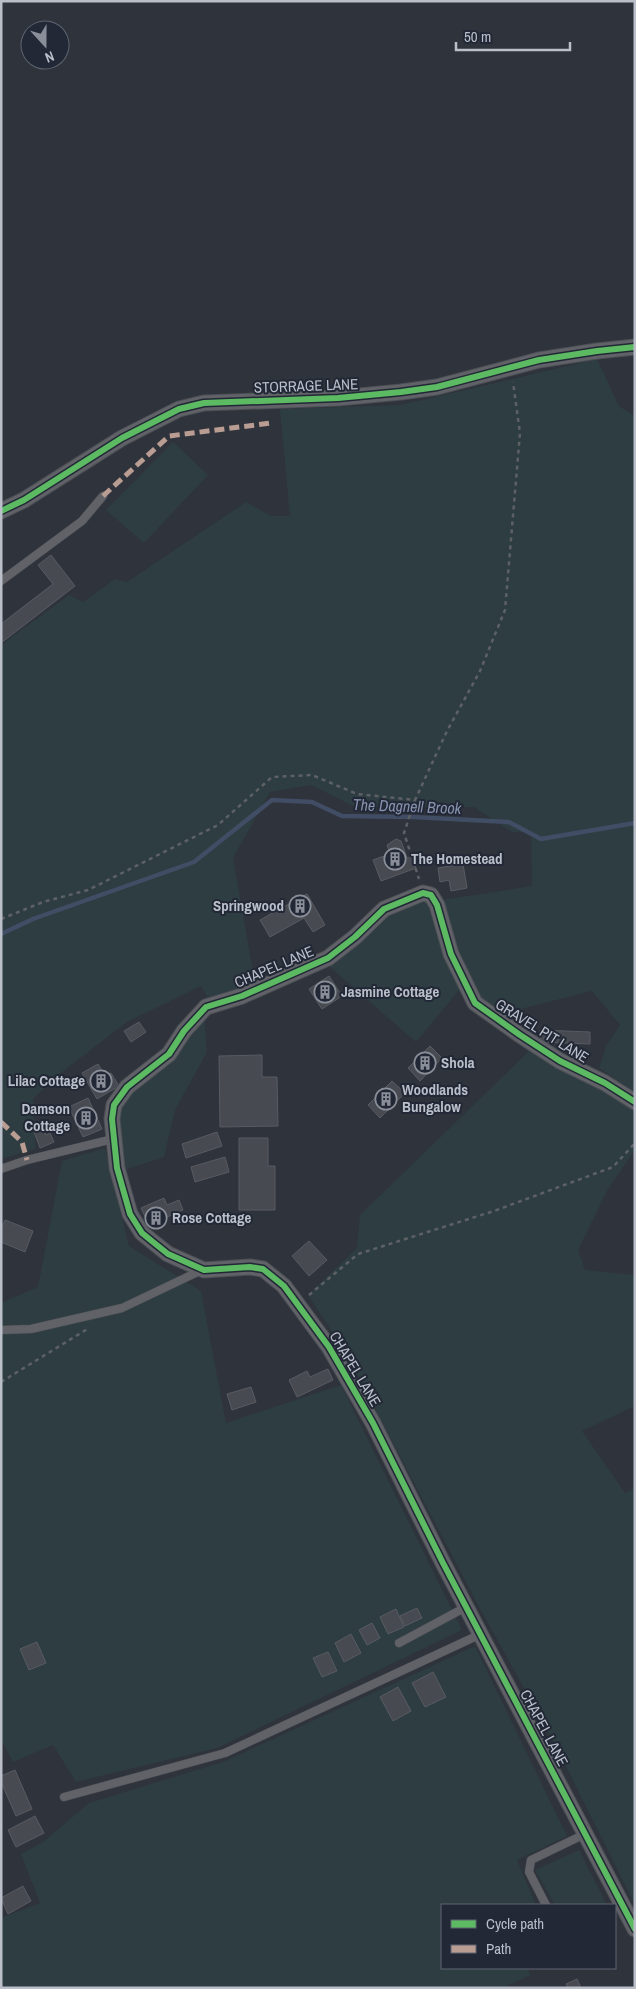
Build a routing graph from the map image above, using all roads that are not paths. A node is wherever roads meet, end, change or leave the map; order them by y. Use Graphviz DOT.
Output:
graph roads {
  1 [pos="635,347"];
  2 [pos="103,496"];
  3 [pos="1,511"];
  4 [pos="1,581"];
  5 [pos="437,906"];
  6 [pos="635,1102"];
  7 [pos="113,1139"];
  8 [pos="1,1169"];
  9 [pos="204,1270"];
  10 [pos="1,1330"];
  11 [pos="466,1607"];
  12 [pos="481,1634"];
  13 [pos="399,1643"];
  14 [pos="64,1797"];
  15 [pos="585,1834"];
  16 [pos="545,1904"];
  17 [pos="635,1929"];
  1 -- 3 [label="street, STORRAGE LANE"];
  2 -- 4 [label="lane"];
  5 -- 6 [label="street, GRAVEL PIT LANE"];
  5 -- 7 [label="street, CHAPEL LANE"];
  7 -- 8 [label="lane"];
  7 -- 9 [label="street, CHAPEL LANE"];
  9 -- 10 [label="lane"];
  9 -- 11 [label="street, CHAPEL LANE"];
  11 -- 12 [label="street, CHAPEL LANE"];
  11 -- 13 [label="lane"];
  12 -- 14 [label="lane"];
  12 -- 15 [label="street, CHAPEL LANE"];
  15 -- 16 [label="lane"];
  15 -- 17 [label="street, CHAPEL LANE"];
}
